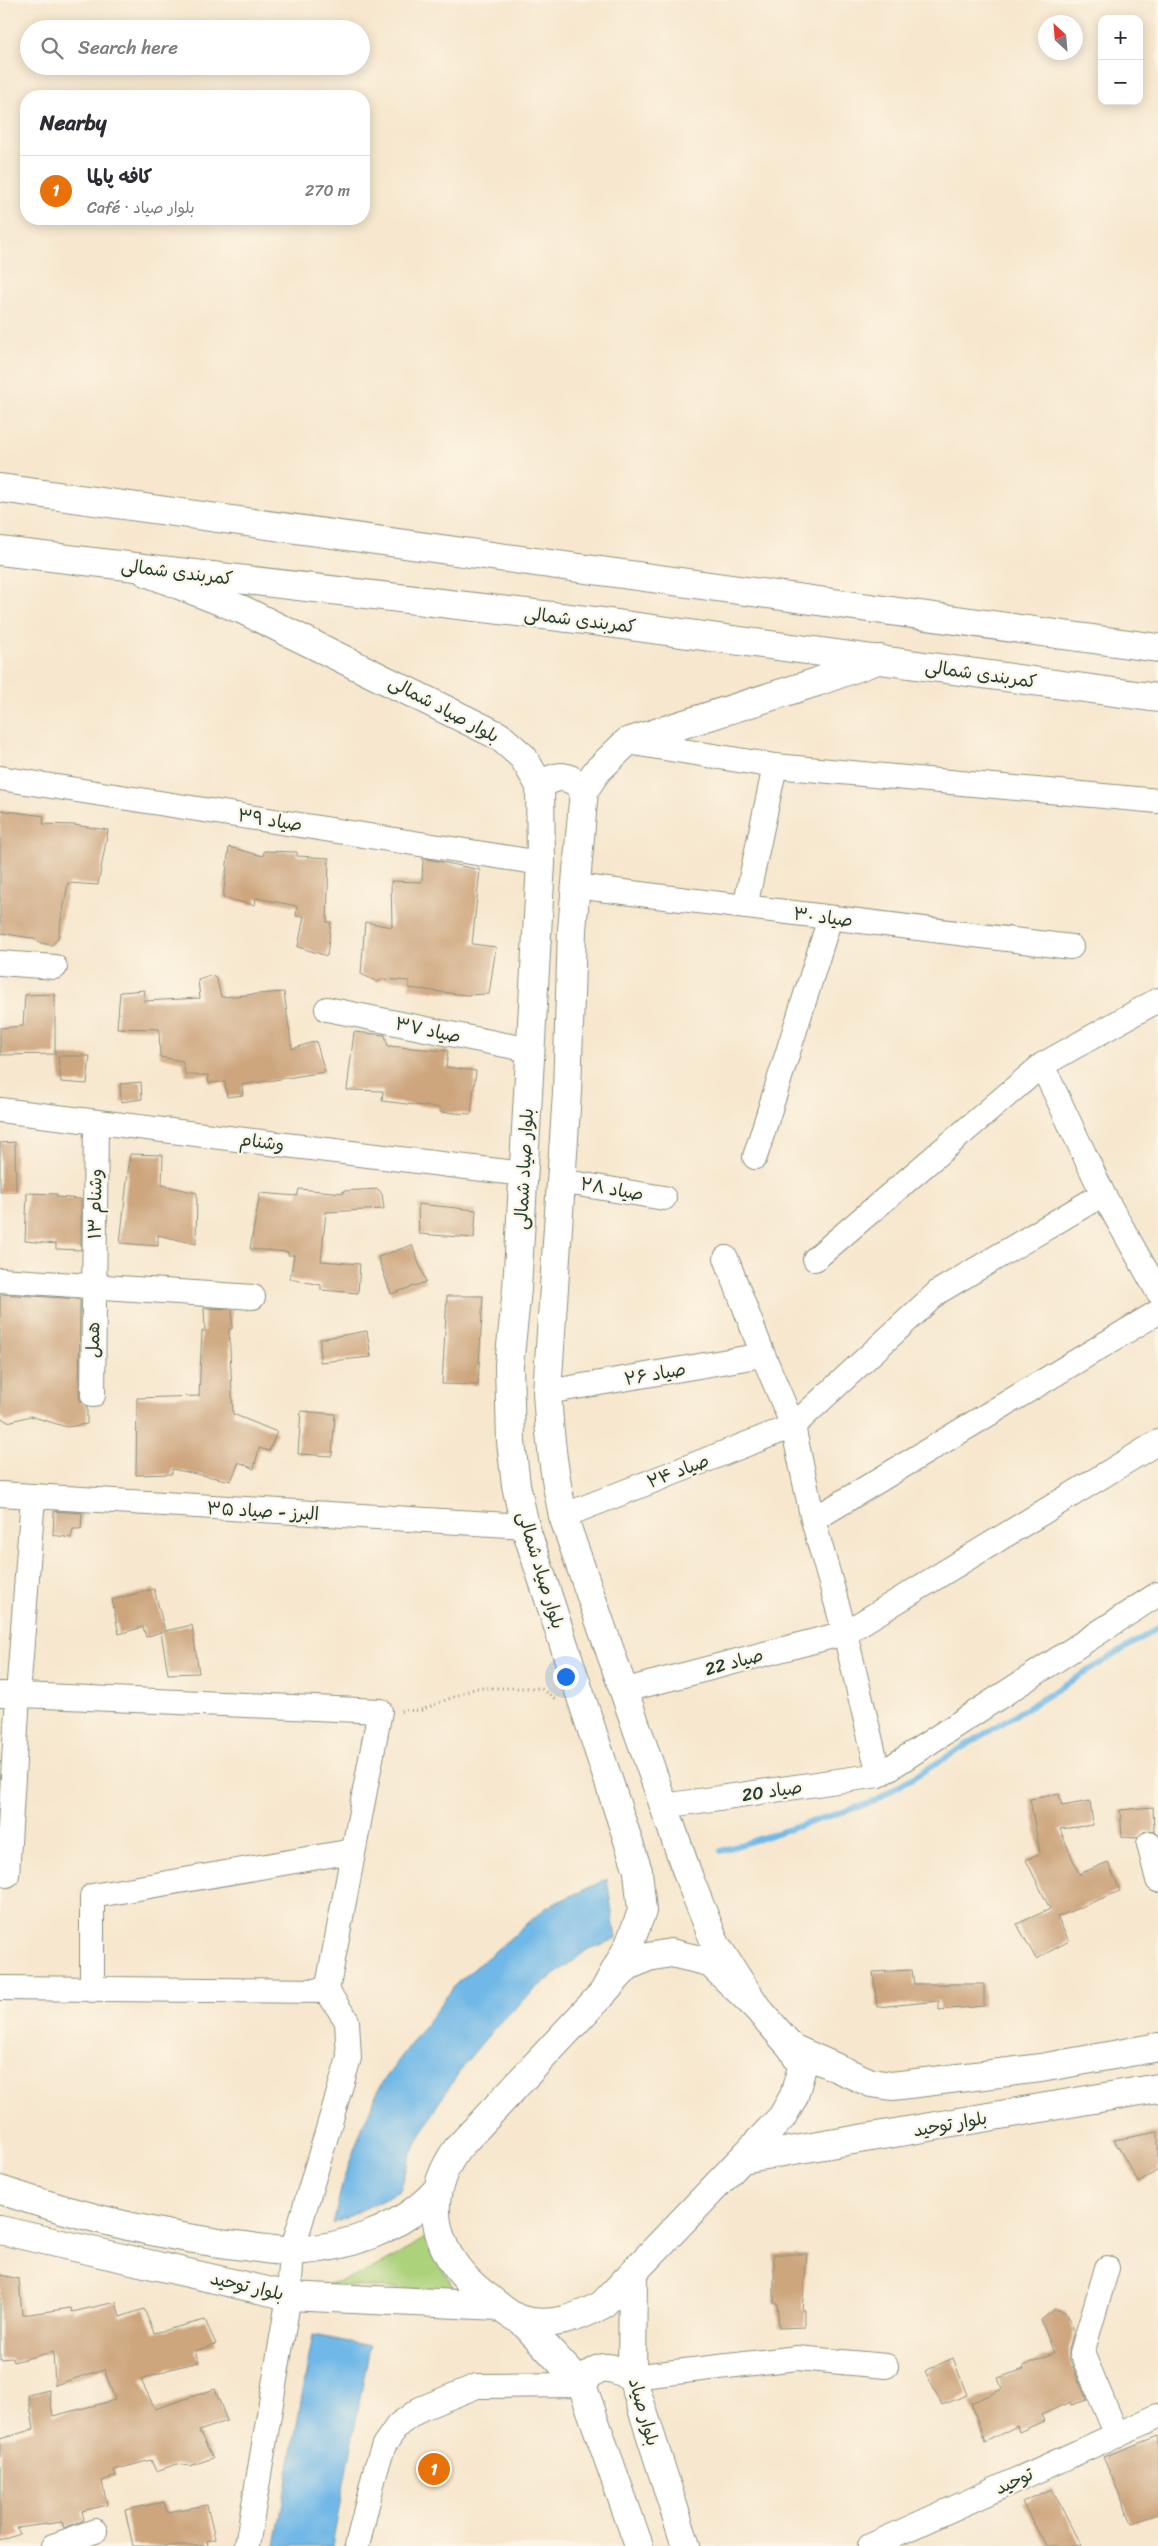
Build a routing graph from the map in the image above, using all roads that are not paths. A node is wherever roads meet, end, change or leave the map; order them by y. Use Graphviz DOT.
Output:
graph roads {
  1 [pos="0,488"];
  2 [pos="0,551"];
  3 [pos="130,566"];
  4 [pos="1158,648"];
  5 [pos="880,660"];
  6 [pos="1158,698"];
  7 [pos="627,742"];
  8 [pos="775,766"];
  9 [pos="0,778"];
  10 [pos="540,786"];
  11 [pos="584,790"];
  12 [pos="1158,801"];
  13 [pos="541,863"];
  14 [pos="575,886"];
  15 [pos="745,908"];
  16 [pos="830,918"];
  17 [pos="1071,947"];
  18 [pos="0,964"];
  19 [pos="55,967"];
  20 [pos="1158,1000"];
  21 [pos="326,1009"];
  22 [pos="530,1050"];
  23 [pos="1042,1065"];
  24 [pos="0,1110"];
  25 [pos="96,1122"];
  26 [pos="755,1157"];
  27 [pos="523,1174"];
  28 [pos="560,1181"];
  29 [pos="1103,1194"];
  30 [pos="664,1198"];
  31 [pos="726,1258"];
  32 [pos="815,1259"];
  33 [pos="0,1280"];
  34 [pos="94,1286"];
  35 [pos="1158,1292"];
  36 [pos="253,1298"];
  37 [pos="1158,1312"];
  38 [pos="763,1355"];
  39 [pos="547,1392"];
  40 [pos="93,1395"];
  41 [pos="793,1426"];
  42 [pos="1158,1442"];
  43 [pos="0,1494"];
  44 [pos="33,1497"];
  45 [pos="563,1516"];
  46 [pos="813,1520"];
  47 [pos="525,1526"];
  48 [pos="1158,1594"];
  49 [pos="845,1633"];
  50 [pos="622,1691"];
  51 [pos="9,1694"];
  52 [pos="879,1775"];
  53 [pos="664,1806"];
  54 [pos="1149,1844"];
  55 [pos="353,1851"];
  56 [pos="7,1875"];
  57 [pos="1158,1880"];
  58 [pos="0,1988"];
  59 [pos="92,1990"];
  60 [pos="327,1991"];
  61 [pos="602,1995"];
  62 [pos="757,2008"];
  63 [pos="1158,2047"];
  64 [pos="792,2048"];
  65 [pos="1158,2088"];
  66 [pos="742,2159"];
  67 [pos="0,2190"];
  68 [pos="436,2190"];
  69 [pos="0,2230"];
  70 [pos="292,2251"];
  71 [pos="1106,2268"];
  72 [pos="633,2273"];
  73 [pos="289,2296"];
  74 [pos="510,2313"];
  75 [pos="886,2366"];
  76 [pos="632,2377"];
  77 [pos="582,2386"];
  78 [pos="1158,2416"];
  79 [pos="1117,2435"];
  80 [pos="95,2532"];
  81 [pos="904,2540"];
  82 [pos="53,2546"];
  83 [pos="247,2546"];
  84 [pos="357,2546"];
  85 [pos="639,2546"];
  86 [pos="686,2546"];
  87 [pos="870,2546"];
  1 -- 4 [label="main road"];
  2 -- 3 [label="main road, کمربندی شمالی"];
  3 -- 5 [label="main road, کمربندی شمالی"];
  3 -- 10 [label="main road, بلوار صیاد شمالی"];
  5 -- 6 [label="main road, کمربندی شمالی"];
  5 -- 7 [label="main road, بلوار صیاد شمالی"];
  7 -- 8 [label="street"];
  7 -- 11 [label="main road, بلوار صیاد شمالی"];
  8 -- 12 [label="street"];
  8 -- 15 [label="street"];
  9 -- 13 [label="street, صیاد ۳۹"];
  10 -- 11 [label="main road"];
  10 -- 13 [label="main road, بلوار صیاد شمالی"];
  11 -- 14 [label="main road, بلوار صیاد شمالی"];
  13 -- 22 [label="main road, بلوار صیاد شمالی"];
  14 -- 15 [label="street, صیاد ۳۰"];
  14 -- 28 [label="main road, بلوار صیاد شمالی"];
  15 -- 16 [label="street, صیاد ۳۰"];
  16 -- 17 [label="street, صیاد ۳۰"];
  16 -- 26 [label="street"];
  18 -- 19 [label="street"];
  20 -- 23 [label="street"];
  21 -- 22 [label="street, صیاد ۳۷"];
  22 -- 27 [label="main road, بلوار صیاد شمالی"];
  23 -- 29 [label="street"];
  23 -- 32 [label="street"];
  24 -- 25 [label="street, وشنام"];
  25 -- 27 [label="street, وشنام"];
  25 -- 34 [label="street, وشنام ۱۳"];
  27 -- 47 [label="main road, بلوار صیاد شمالی"];
  28 -- 30 [label="street, صیاد ۲۸"];
  28 -- 39 [label="main road, بلوار صیاد شمالی"];
  29 -- 35 [label="street"];
  29 -- 41 [label="street"];
  31 -- 38 [label="street"];
  33 -- 34 [label="street"];
  34 -- 36 [label="street"];
  34 -- 40 [label="street, همل"];
  37 -- 46 [label="street"];
  38 -- 39 [label="street, صیاد ۲۶"];
  38 -- 41 [label="street"];
  39 -- 45 [label="main road, بلوار صیاد شمالی"];
  41 -- 45 [label="street, صیاد ۲۴"];
  41 -- 46 [label="street"];
  42 -- 49 [label="street, صیاد 22"];
  43 -- 44 [label="street, البرز - صیاد ۳۵"];
  44 -- 47 [label="street, البرز - صیاد ۳۵"];
  44 -- 51 [label="street"];
  45 -- 50 [label="main road, بلوار صیاد شمالی"];
  46 -- 49 [label="street"];
  47 -- 61 [label="main road, بلوار صیاد شمالی"];
  48 -- 52 [label="street"];
  49 -- 50 [label="street, صیاد 22"];
  49 -- 52 [label="street"];
  50 -- 53 [label="main road, بلوار صیاد شمالی"];
  51 -- 55 [label="street"];
  51 -- 56 [label="street"];
  52 -- 53 [label="street, صیاد 20"];
  53 -- 62 [label="main road, بلوار صیاد شمالی"];
  54 -- 57 [label="street"];
  55 -- 59 [label="street"];
  55 -- 60 [label="street"];
  58 -- 59 [label="street"];
  59 -- 60 [label="street"];
  60 -- 70 [label="street"];
  61 -- 62 [label="main road"];
  61 -- 68 [label="main road"];
  62 -- 64 [label="main road"];
  63 -- 64 [label="main road"];
  64 -- 66 [label="main road, بلوار توحید"];
  65 -- 66 [label="main road, بلوار توحید"];
  66 -- 72 [label="main road, بلوار توحید"];
  67 -- 70 [label="main road, بلوار توحید"];
  68 -- 70 [label="main road, بلوار توحید"];
  68 -- 74 [label="main road"];
  69 -- 73 [label="main road, بلوار توحید"];
  70 -- 73 [label="street"];
  71 -- 79 [label="street"];
  72 -- 74 [label="main road, بلوار توحید"];
  72 -- 76 [label="main road, بلوار صیاد"];
  73 -- 74 [label="main road, بلوار توحید"];
  73 -- 83 [label="street"];
  74 -- 77 [label="main road"];
  75 -- 76 [label="street"];
  76 -- 77 [label="main road"];
  76 -- 86 [label="main road, بلوار صیاد"];
  77 -- 84 [label="street"];
  77 -- 85 [label="main road"];
  78 -- 79 [label="street, توحید"];
  79 -- 81 [label="street, توحید"];
  80 -- 82 [label="street"];
  81 -- 87 [label="street, توحید"];
}
